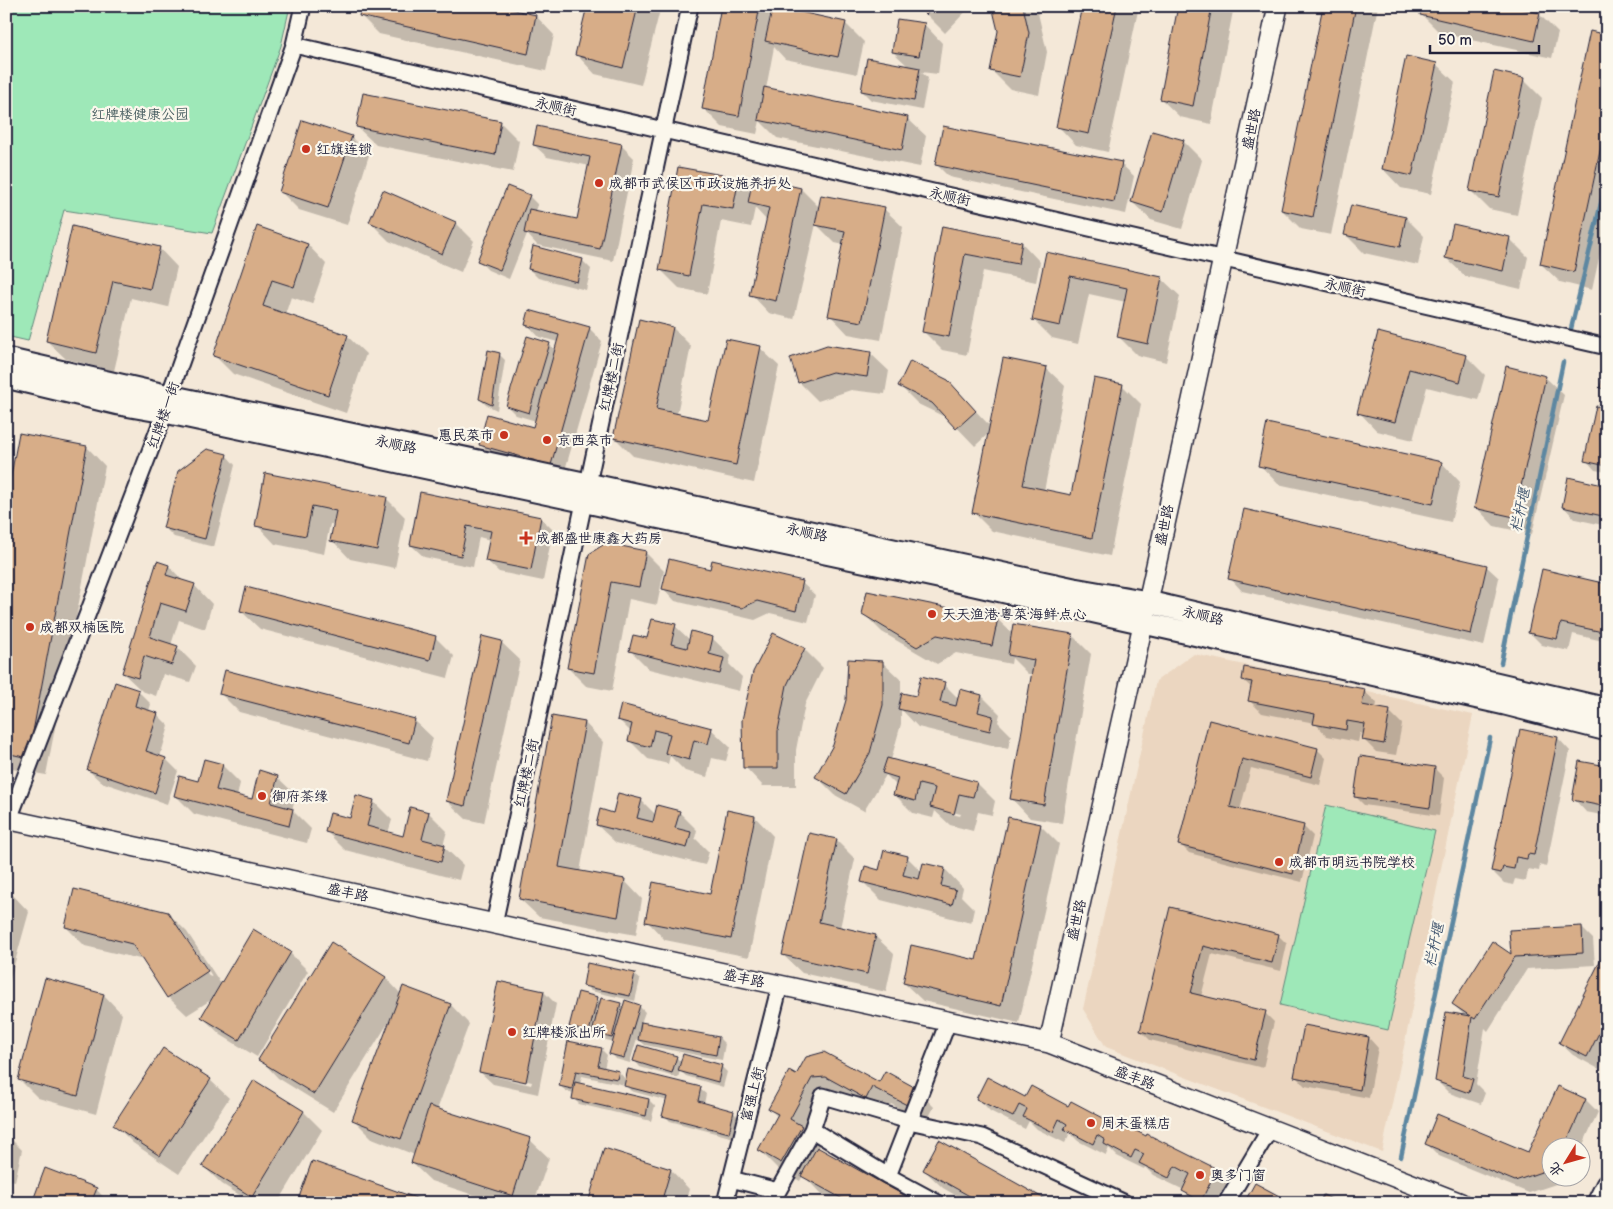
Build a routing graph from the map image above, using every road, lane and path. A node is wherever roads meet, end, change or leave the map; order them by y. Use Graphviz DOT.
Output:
graph roads {
  1 [pos="303,6"];
  2 [pos="690,6"];
  3 [pos="1278,6"];
  4 [pos="294,45"];
  5 [pos="664,130"];
  6 [pos="1223,259"];
  7 [pos="1607,347"];
  8 [pos="6,359"];
  9 [pos="6,377"];
  10 [pos="167,404"];
  11 [pos="586,493"];
  12 [pos="1148,602"];
  13 [pos="1143,623"];
  14 [pos="1607,709"];
  15 [pos="1607,730"];
  16 [pos="8,819"];
  17 [pos="494,924"];
  18 [pos="780,985"];
  19 [pos="948,1022"];
  20 [pos="1049,1043"];
  21 [pos="909,1121"];
  22 [pos="1270,1129"];
  23 [pos="812,1130"];
  24 [pos="888,1176"];
  25 [pos="731,1179"];
  26 [pos="1607,1185"];
  27 [pos="725,1203"];
  28 [pos="938,1203"];
  29 [pos="1125,1203"];
  30 [pos="1226,1203"];
  31 [pos="1461,1203"];
  32 [pos="1598,1203"];
  1 -- 4 [label="street, 红牌楼一街"];
  2 -- 5 [label="street, 红牌楼二街"];
  3 -- 6 [label="street, 盛世路"];
  4 -- 5 [label="street, 永顺街"];
  4 -- 10 [label="street, 红牌楼一街"];
  5 -- 6 [label="street, 永顺街"];
  5 -- 11 [label="street, 红牌楼二街"];
  6 -- 7 [label="street, 永顺街"];
  6 -- 12 [label="street, 盛世路"];
  8 -- 10 [label="main road, 永顺路"];
  9 -- 10 [label="main road"];
  10 -- 11 [label="main road, 永顺路"];
  10 -- 16 [label="street, 红牌楼一街"];
  11 -- 12 [label="main road, 永顺路"];
  11 -- 13 [label="main road"];
  11 -- 17 [label="street, 红牌楼二街"];
  12 -- 13 [label="street, 盛世路"];
  12 -- 14 [label="main road, 永顺路"];
  13 -- 15 [label="main road"];
  13 -- 20 [label="street, 盛世路"];
  16 -- 17 [label="street, 盛丰路"];
  17 -- 18 [label="street, 盛丰路"];
  18 -- 19 [label="street, 盛丰路"];
  18 -- 25 [label="street, 富强上街"];
  19 -- 20 [label="street, 盛丰路"];
  19 -- 21 [label="street"];
  20 -- 22 [label="street, 盛丰路"];
  21 -- 23 [label="street"];
  21 -- 24 [label="street"];
  21 -- 29 [label="street"];
  22 -- 30 [label="street"];
  22 -- 31 [label="street, 盛丰路"];
  23 -- 24 [label="street"];
  23 -- 25 [label="street"];
  24 -- 28 [label="street"];
  25 -- 27 [label="street, 富强上街"];
  26 -- 32 [label="main road"];
}
